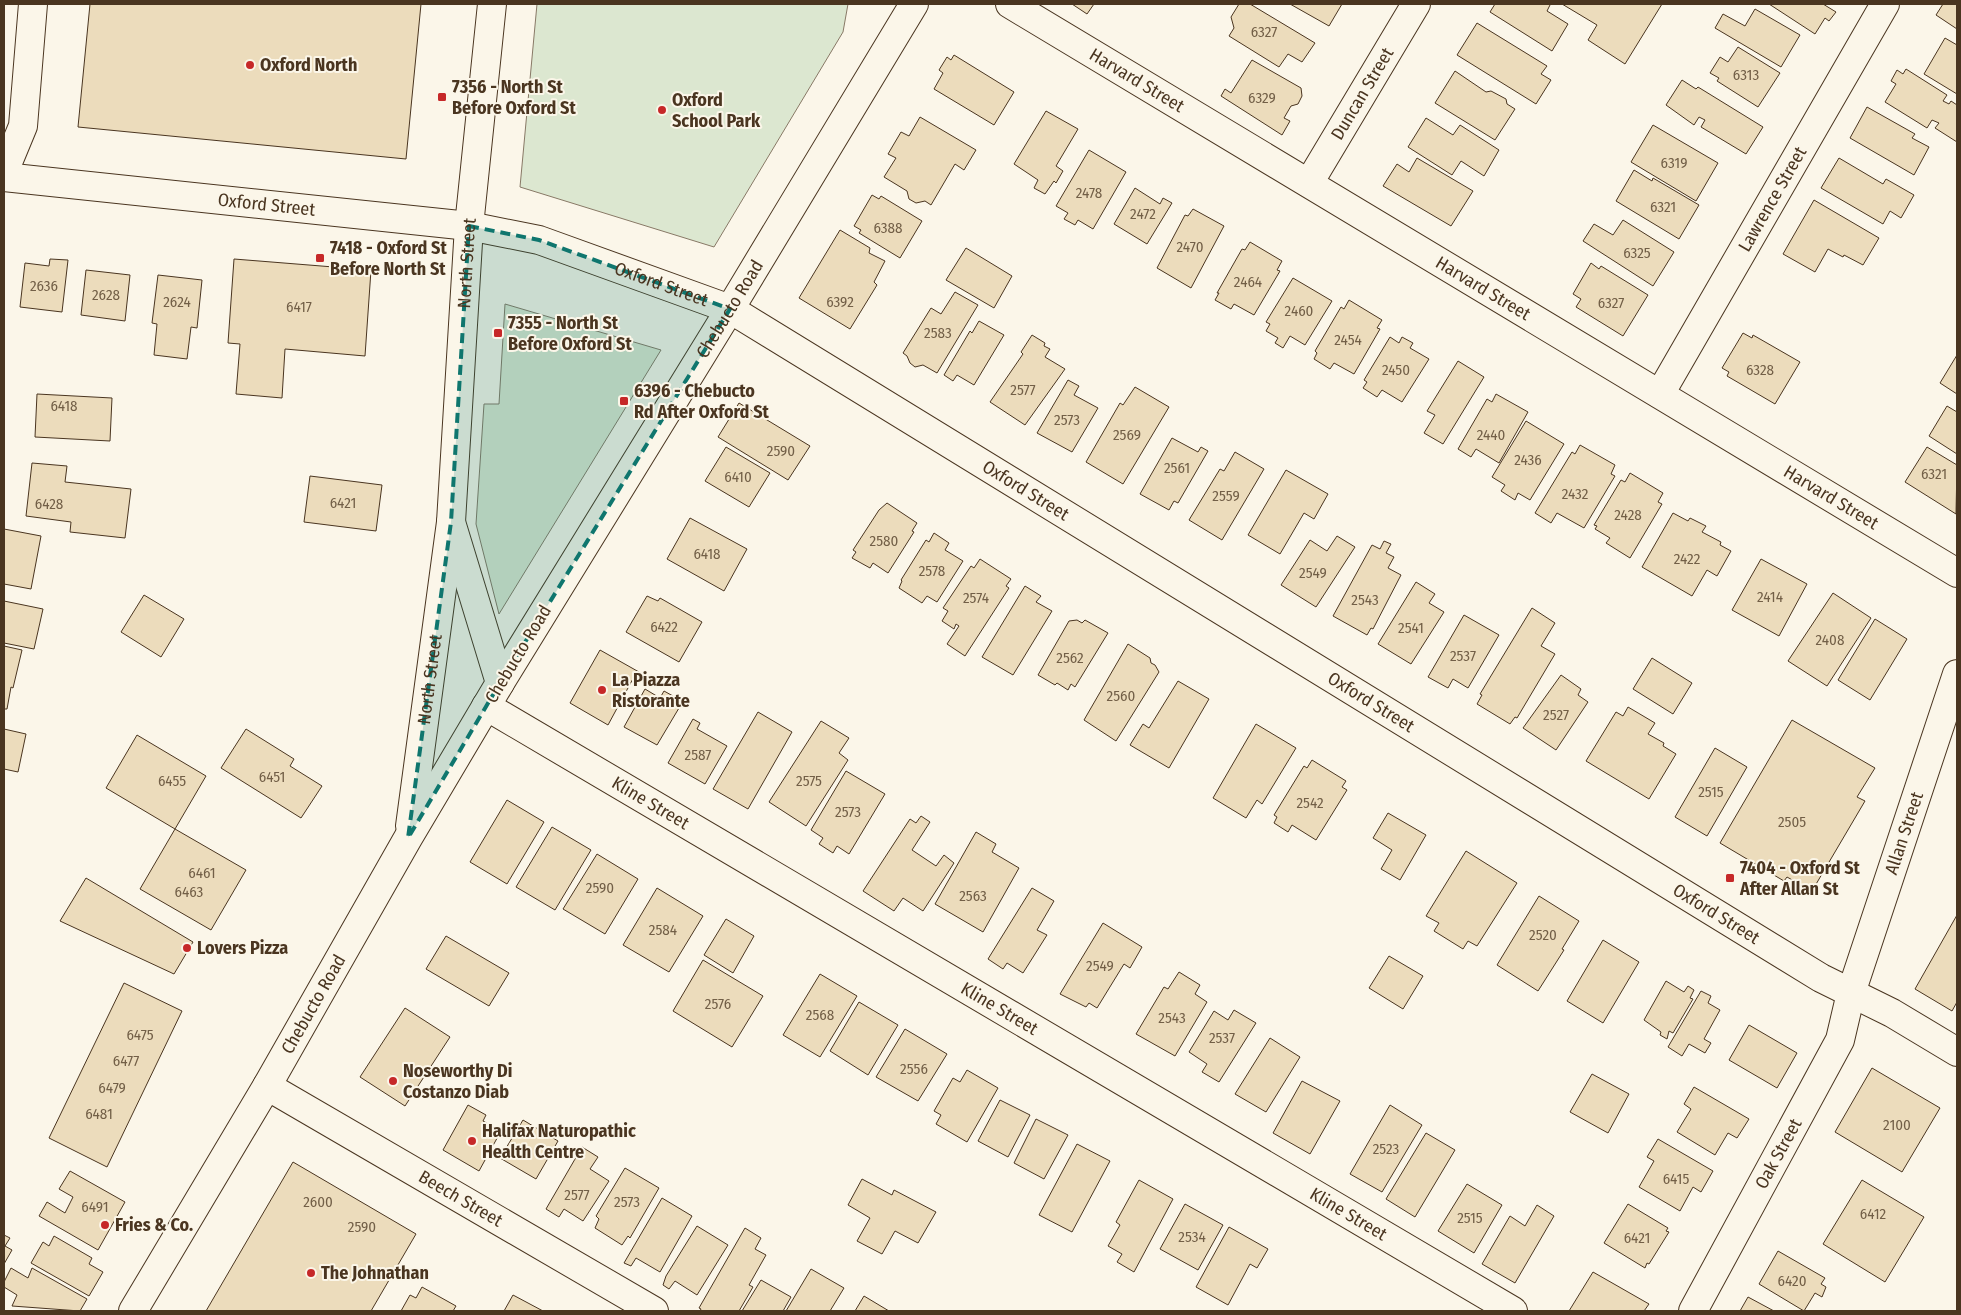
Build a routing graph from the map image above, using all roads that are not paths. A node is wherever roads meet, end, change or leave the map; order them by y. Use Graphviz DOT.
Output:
graph roads {
  1 [pos="33,4"];
  2 [pos="492,4"];
  3 [pos="914,4"];
  4 [pos="1010,4"];
  5 [pos="1416,4"];
  6 [pos="1885,4"];
  7 [pos="4,172"];
  8 [pos="4,177"];
  9 [pos="1309,183"];
  10 [pos="469,226"];
  11 [pos="730,309"];
  12 [pos="1660,394"];
  13 [pos="451,522"];
  14 [pos="1957,573"];
  15 [pos="1957,674"];
  16 [pos="500,683"];
  17 [pos="486,706"];
  18 [pos="408,838"];
  19 [pos="1851,993"];
  20 [pos="1957,1052"];
  21 [pos="267,1086"];
  22 [pos="132,1311"];
  23 [pos="654,1311"];
  24 [pos="1513,1311"];
  25 [pos="1693,1311"];
  1 -- 7 [label="street"];
  2 -- 10 [label="street, North Street"];
  3 -- 11 [label="street, Chebucto Road"];
  4 -- 9 [label="street, Harvard Street"];
  5 -- 9 [label="street, Duncan Street"];
  6 -- 12 [label="street, Lawrence Street"];
  8 -- 10 [label="street, Oxford Street"];
  9 -- 12 [label="street, Harvard Street"];
  10 -- 11 [label="street, Oxford Street"];
  10 -- 13 [label="street, North Street"];
  11 -- 16 [label="street, Chebucto Road"];
  11 -- 19 [label="street, Oxford Street"];
  12 -- 14 [label="street, Harvard Street"];
  13 -- 16 [label="street, North Street"];
  13 -- 18 [label="street, North Street"];
  15 -- 19 [label="street, Allan Street"];
  16 -- 17 [label="street, Chebucto Road"];
  17 -- 18 [label="street, Chebucto Road"];
  17 -- 24 [label="street, Kline Street"];
  18 -- 21 [label="street, Chebucto Road"];
  19 -- 20 [label="street, Oxford Street"];
  19 -- 25 [label="street, Oak Street"];
  21 -- 22 [label="street, Chebucto Road"];
  21 -- 23 [label="street, Beech Street"];
}
